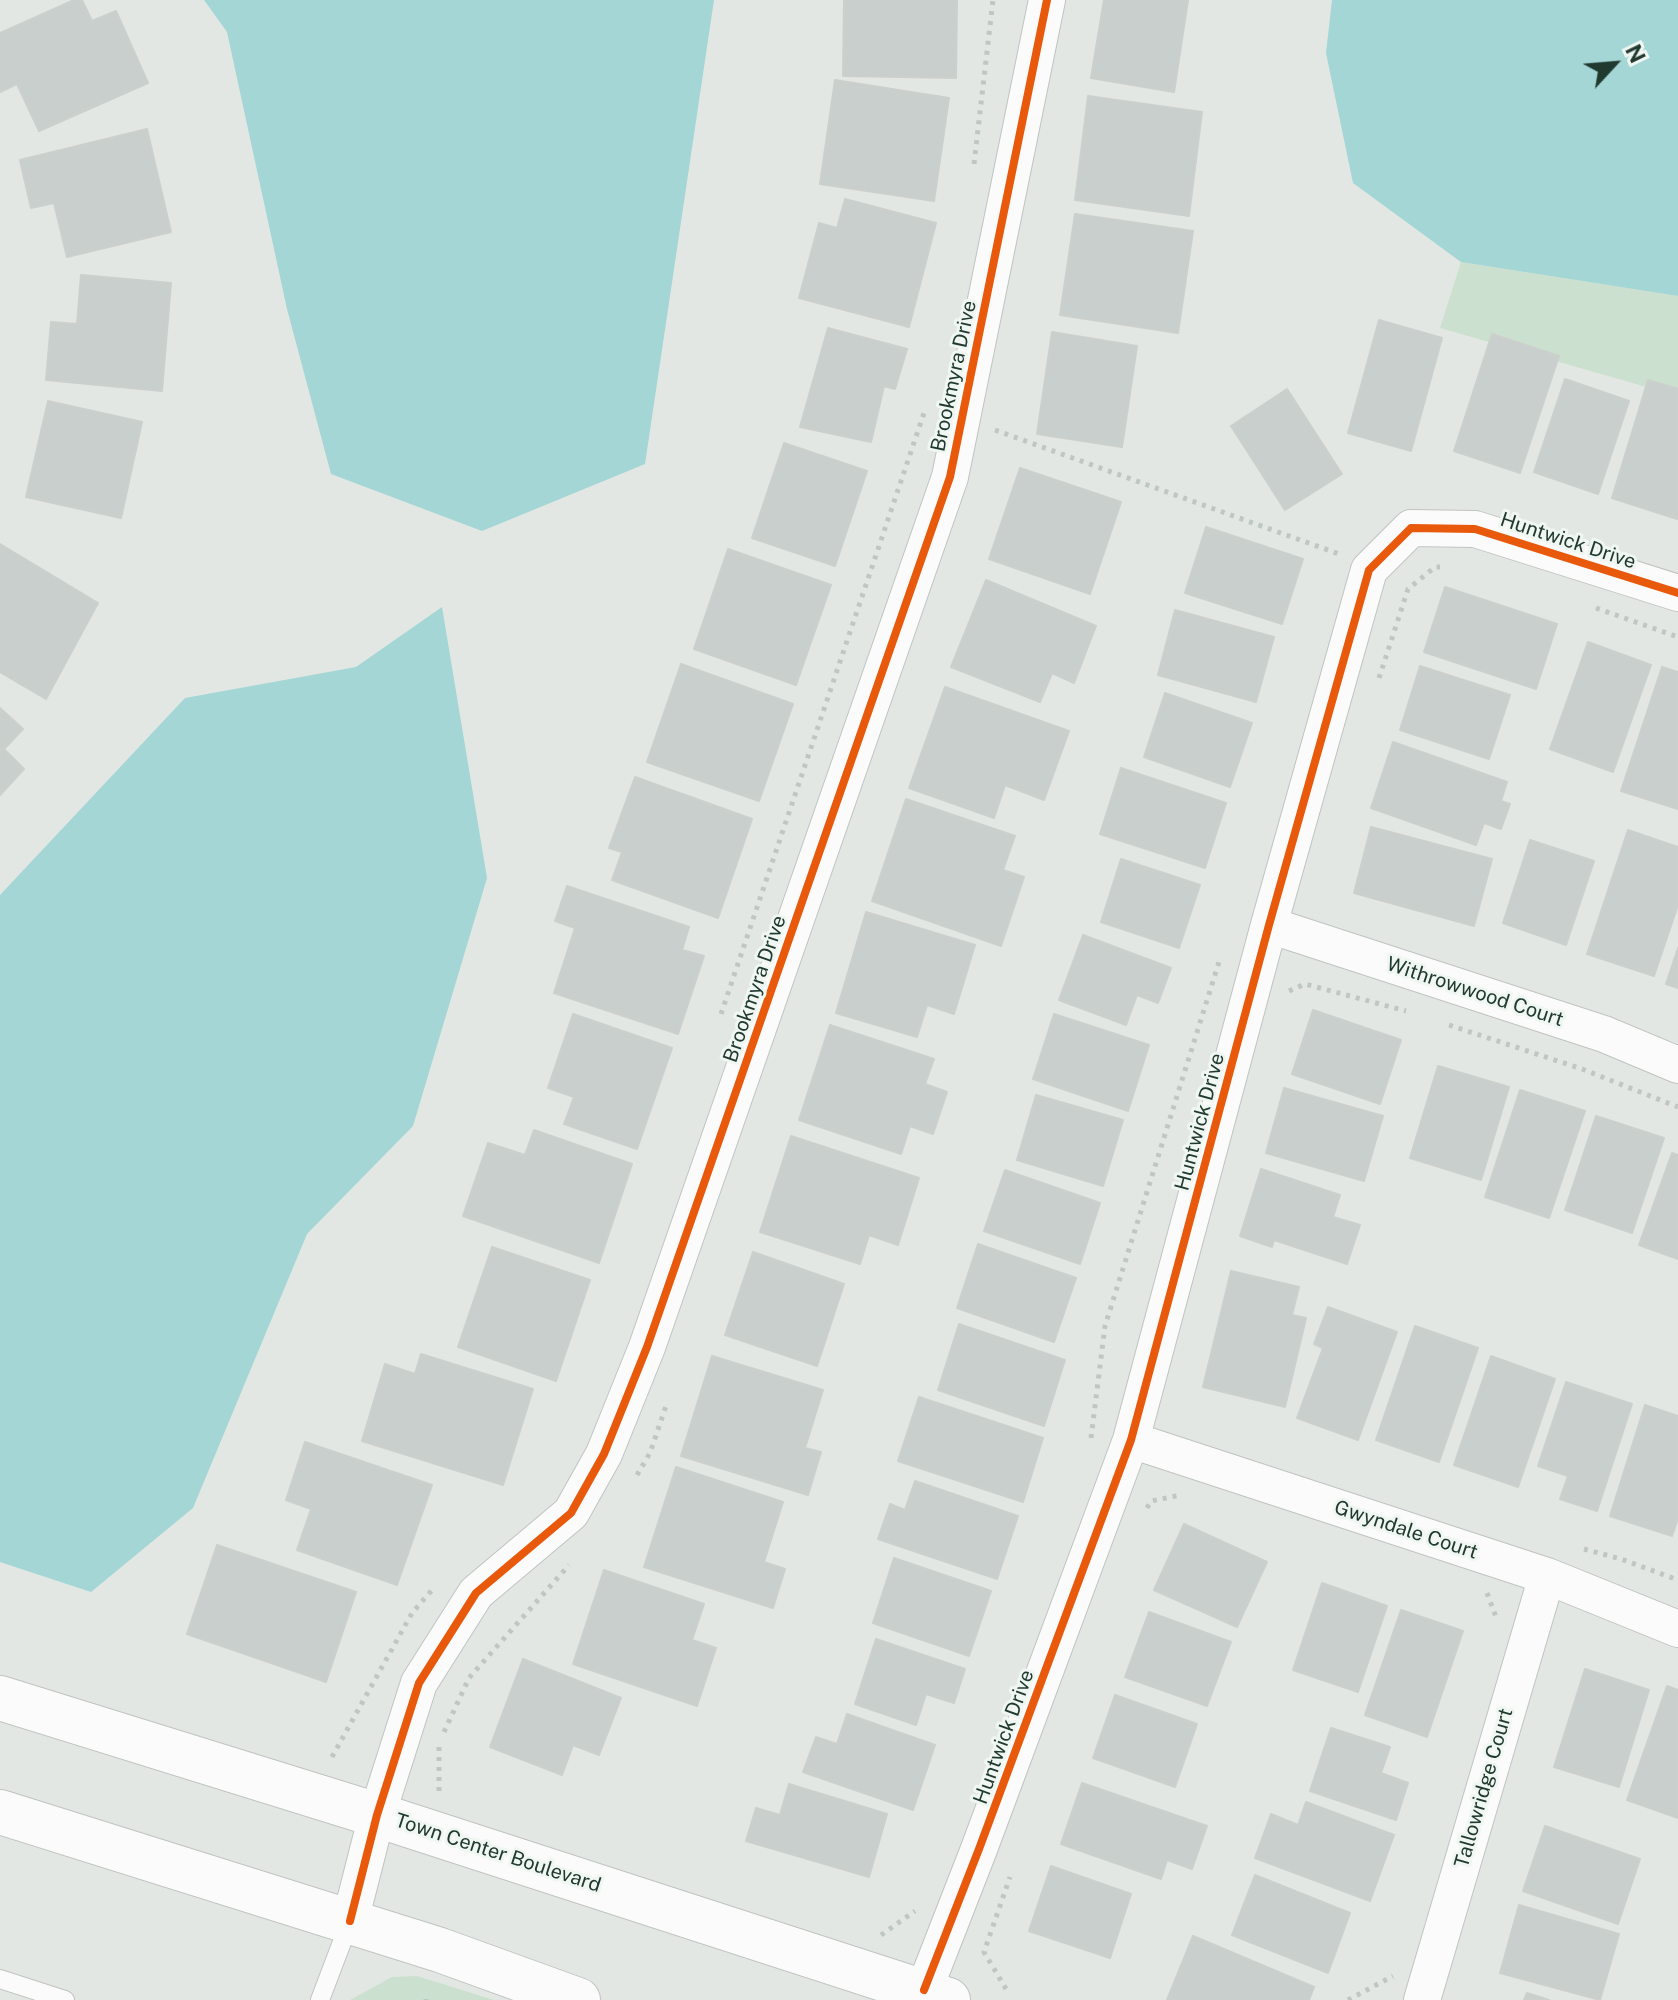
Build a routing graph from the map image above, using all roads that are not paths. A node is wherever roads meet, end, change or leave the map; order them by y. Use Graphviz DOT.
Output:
graph roads {
  1 [pos="1047,0"];
  2 [pos="1678,593"];
  3 [pos="1269,925"];
  4 [pos="1678,1065"];
  5 [pos="1131,1440"];
  6 [pos="1547,1576"];
  7 [pos="1678,1629"];
  8 [pos="0,1698"];
  9 [pos="0,1812"];
  10 [pos="377,1815"];
  11 [pos="350,1921"];
  12 [pos="0,1979"];
  13 [pos="936,1995"];
  14 [pos="65,2000"];
  15 [pos="320,2000"];
  16 [pos="578,2000"];
  17 [pos="1422,2000"];
  1 -- 10 [label="street, Brookmyra Drive"];
  2 -- 3 [label="street, Huntwick Drive"];
  3 -- 4 [label="street, Withrowwood Court"];
  3 -- 5 [label="street, Huntwick Drive"];
  5 -- 6 [label="street, Gwyndale Court"];
  5 -- 13 [label="street, Huntwick Drive"];
  6 -- 7 [label="street, Gwyndale Court"];
  6 -- 17 [label="street, Tallowridge Court"];
  8 -- 10 [label="street, Town Center Boulevard"];
  9 -- 11 [label="street"];
  10 -- 11 [label="street, Brookmyra Drive"];
  10 -- 13 [label="street, Town Center Boulevard"];
  11 -- 15 [label="lane"];
  11 -- 16 [label="street"];
  12 -- 14 [label="lane"];
}
